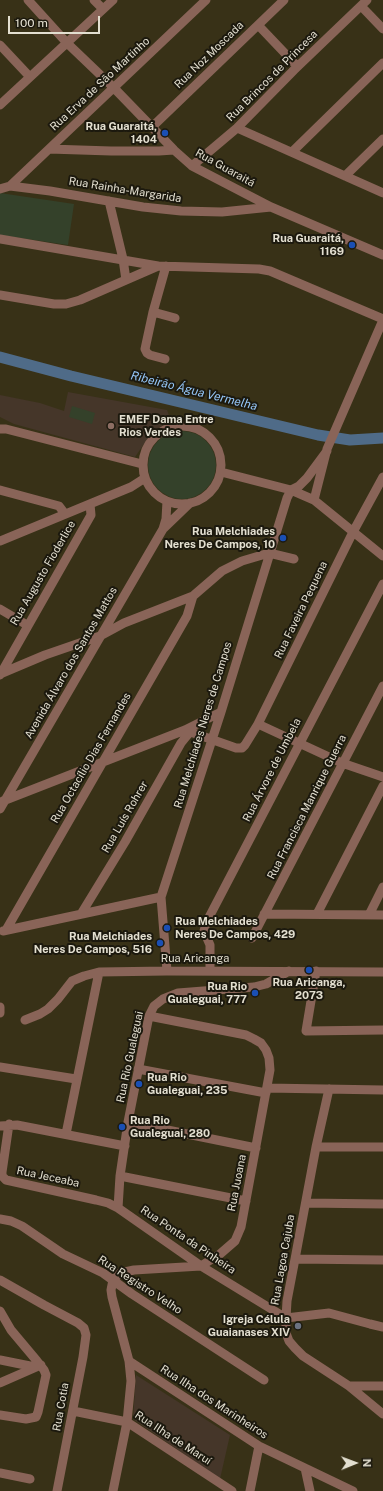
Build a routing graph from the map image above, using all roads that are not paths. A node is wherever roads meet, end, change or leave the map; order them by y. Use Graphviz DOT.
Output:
graph roads {
  1 [pos="28,0"];
  2 [pos="94,0"];
  3 [pos="113,0"];
  4 [pos="206,0"];
  5 [pos="284,0"];
  6 [pos="364,3"];
  7 [pos="103,9"];
  8 [pos="258,25"];
  9 [pos="383,29"];
  10 [pos="67,43"];
  11 [pos="0,45"];
  12 [pos="383,63"];
  13 [pos="297,66"];
  14 [pos="30,77"];
  15 [pos="114,88"];
  16 [pos="0,105"];
  17 [pos="152,127"];
  18 [pos="237,128"];
  19 [pos="383,139"];
  20 [pos="49,149"];
  21 [pos="174,150"];
  22 [pos="292,152"];
  23 [pos="192,166"];
  24 [pos="345,176"];
  25 [pos="10,186"];
  26 [pos="0,189"];
  27 [pos="383,193"];
  28 [pos="110,201"];
  29 [pos="272,207"];
  30 [pos="0,240"];
  31 [pos="383,255"];
  32 [pos="123,259"];
  33 [pos="162,266"];
  34 [pos="126,280"];
  35 [pos="0,296"];
  36 [pos="153,312"];
  37 [pos="175,318"];
  38 [pos="383,319"];
  39 [pos="165,359"];
  40 [pos="3,429"];
  41 [pos="327,450"];
  42 [pos="319,461"];
  43 [pos="142,464"];
  44 [pos="221,472"];
  45 [pos="383,477"];
  46 [pos="145,478"];
  47 [pos="131,487"];
  48 [pos="0,490"];
  49 [pos="151,490"];
  50 [pos="291,490"];
  51 [pos="304,495"];
  52 [pos="314,500"];
  53 [pos="167,502"];
  54 [pos="90,504"];
  55 [pos="190,504"];
  56 [pos="65,514"];
  57 [pos="164,529"];
  58 [pos="353,532"];
  59 [pos="0,541"];
  60 [pos="269,553"];
  61 [pos="383,556"];
  62 [pos="294,559"];
  63 [pos="383,584"];
  64 [pos="193,596"];
  65 [pos="0,609"];
  66 [pos="27,625"];
  67 [pos="100,636"];
  68 [pos="0,675"];
  69 [pos="383,686"];
  70 [pos="221,712"];
  71 [pos="258,724"];
  72 [pos="187,731"];
  73 [pos="211,740"];
  74 [pos="299,744"];
  75 [pos="103,763"];
  76 [pos="342,763"];
  77 [pos="383,777"];
  78 [pos="383,786"];
  79 [pos="3,802"];
  80 [pos="0,809"];
  81 [pos="383,887"];
  82 [pos="161,897"];
  83 [pos="81,914"];
  84 [pos="264,914"];
  85 [pos="317,914"];
  86 [pos="369,915"];
  87 [pos="383,915"];
  88 [pos="3,931"];
  89 [pos="252,938"];
  90 [pos="167,971"];
  91 [pos="210,971"];
  92 [pos="289,971"];
  93 [pos="316,971"];
  94 [pos="99,972"];
  95 [pos="383,972"];
  96 [pos="0,1007"];
  97 [pos="0,1013"];
  98 [pos="149,1016"];
  99 [pos="25,1020"];
  100 [pos="383,1030"];
  101 [pos="0,1067"];
  102 [pos="138,1069"];
  103 [pos="76,1079"];
  104 [pos="329,1089"];
  105 [pos="267,1090"];
  106 [pos="383,1090"];
  107 [pos="128,1122"];
  108 [pos="4,1125"];
  109 [pos="66,1134"];
  110 [pos="125,1146"];
  111 [pos="316,1146"];
  112 [pos="383,1147"];
  113 [pos="256,1148"];
  114 [pos="120,1176"];
  115 [pos="246,1201"];
  116 [pos="306,1203"];
  117 [pos="383,1204"];
  118 [pos="118,1208"];
  119 [pos="0,1219"];
  120 [pos="295,1259"];
  121 [pos="383,1260"];
  122 [pos="201,1266"];
  123 [pos="0,1280"];
  124 [pos="113,1280"];
  125 [pos="0,1311"];
  126 [pos="286,1318"];
  127 [pos="383,1326"];
  128 [pos="0,1360"];
  129 [pos="129,1361"];
  130 [pos="40,1367"];
  131 [pos="264,1380"];
  132 [pos="0,1383"];
  133 [pos="349,1386"];
  134 [pos="383,1386"];
  135 [pos="73,1411"];
  136 [pos="383,1414"];
  137 [pos="0,1415"];
  138 [pos="127,1422"];
  139 [pos="259,1446"];
  140 [pos="305,1468"];
  141 [pos="0,1473"];
  142 [pos="30,1479"];
  143 [pos="57,1491"];
  144 [pos="114,1491"];
  145 [pos="232,1491"];
  146 [pos="250,1491"];
  147 [pos="310,1491"];
  148 [pos="353,1491"];
  1 -- 10 [label="street, Rua Guaraitá"];
  2 -- 7 [label="street"];
  3 -- 7 [label="street"];
  4 -- 15 [label="street, Rua Erva de São Martinho"];
  5 -- 8 [label="street, Rua Noz Moscada"];
  6 -- 9 [label="street"];
  6 -- 13 [label="street, Rua Brincos de Princesa"];
  7 -- 10 [label="street"];
  8 -- 13 [label="street"];
  8 -- 17 [label="street, Rua Noz Moscada"];
  10 -- 14 [label="street"];
  10 -- 15 [label="street, Rua Guaraitá"];
  11 -- 14 [label="street"];
  12 -- 22 [label="street"];
  13 -- 18 [label="street, Rua Brincos de Princesa"];
  14 -- 16 [label="street"];
  15 -- 17 [label="street, Rua Guaraitá"];
  15 -- 20 [label="street, Rua Erva de São Martinho"];
  17 -- 21 [label="street, Rua Guaraitá"];
  18 -- 22 [label="street"];
  18 -- 23 [label="street, Rua Brincos de Princesa"];
  19 -- 24 [label="street"];
  20 -- 21 [label="street"];
  20 -- 25 [label="street, Rua Erva de São Martinho"];
  21 -- 23 [label="street, Rua Guaraitá"];
  22 -- 24 [label="street"];
  23 -- 29 [label="street, Rua Guaraitá"];
  24 -- 27 [label="street"];
  25 -- 26 [label="street, Rua Rainha-Margarida"];
  25 -- 28 [label="street, Rua Rainha-Margarida"];
  28 -- 29 [label="street, Rua Rainha-Margarida"];
  28 -- 32 [label="street"];
  29 -- 31 [label="street, Rua Guaraitá"];
  30 -- 32 [label="street"];
  32 -- 33 [label="street"];
  32 -- 34 [label="street"];
  33 -- 34 [label="street"];
  33 -- 36 [label="street"];
  33 -- 38 [label="street"];
  34 -- 35 [label="street"];
  36 -- 37 [label="street"];
  36 -- 39 [label="street"];
  38 -- 41 [label="street"];
  40 -- 43 [label="street"];
  41 -- 42 [label="street"];
  41 -- 52 [label="street"];
  42 -- 50 [label="street"];
  42 -- 51 [label="street"];
  43 -- 44 [label="street"];
  43 -- 46 [label="street"];
  44 -- 50 [label="street"];
  44 -- 55 [label="street"];
  45 -- 58 [label="street, Rua Faveira Pequena"];
  46 -- 47 [label="street"];
  46 -- 49 [label="street"];
  47 -- 49 [label="street"];
  47 -- 54 [label="street"];
  48 -- 56 [label="street"];
  49 -- 53 [label="street"];
  50 -- 51 [label="street"];
  50 -- 60 [label="street, Rua Melchíades Neres de Campos"];
  51 -- 52 [label="street"];
  52 -- 58 [label="street"];
  53 -- 55 [label="street"];
  53 -- 57 [label="street, Avenida Álvaro dos Santos Mattos"];
  54 -- 56 [label="street"];
  54 -- 66 [label="street, Rua Augusto Fioderlice"];
  55 -- 57 [label="street, Avenida Álvaro dos Santos Mattos"];
  56 -- 59 [label="street"];
  57 -- 67 [label="street, Avenida Álvaro dos Santos Mattos"];
  58 -- 61 [label="street"];
  58 -- 71 [label="street, Rua Faveira Pequena"];
  60 -- 62 [label="street"];
  60 -- 64 [label="street"];
  60 -- 70 [label="street, Rua Melchíades Neres de Campos"];
  63 -- 74 [label="street, Rua Árvore de Umbela"];
  64 -- 67 [label="street"];
  64 -- 75 [label="street, Rua Octacílio Dias Fernandes"];
  65 -- 66 [label="street"];
  66 -- 68 [label="street, Rua Augusto Fioderlice"];
  67 -- 68 [label="street"];
  67 -- 79 [label="street, Avenida Álvaro dos Santos Mattos"];
  69 -- 76 [label="street, Rua Francisca Manrique Guerra"];
  70 -- 72 [label="street"];
  70 -- 73 [label="street, Rua Melchíades Neres de Campos"];
  71 -- 73 [label="street, Rua Faveira Pequena"];
  71 -- 74 [label="street"];
  72 -- 73 [label="street"];
  72 -- 75 [label="street"];
  72 -- 83 [label="street, Rua Luís Rohrer"];
  73 -- 82 [label="street, Rua Melchíades Neres de Campos"];
  74 -- 76 [label="street"];
  74 -- 91 [label="street, Rua Árvore de Umbela"];
  75 -- 79 [label="street"];
  75 -- 88 [label="street, Rua Octacílio Dias Fernandes"];
  76 -- 77 [label="street"];
  76 -- 84 [label="street, Rua Francisca Manrique Guerra"];
  78 -- 85 [label="street"];
  79 -- 80 [label="street, Avenida Álvaro dos Santos Mattos"];
  81 -- 86 [label="street"];
  82 -- 83 [label="street"];
  82 -- 90 [label="street, Rua Melchíades Neres de Campos"];
  83 -- 88 [label="street"];
  84 -- 85 [label="street"];
  84 -- 89 [label="street, Rua Francisca Manrique Guerra"];
  85 -- 86 [label="street"];
  86 -- 87 [label="street"];
  90 -- 91 [label="street, Rua Aricanga"];
  90 -- 94 [label="street, Rua Aricanga"];
  91 -- 92 [label="street, Rua Aricanga"];
  92 -- 93 [label="street, Rua Aricanga"];
  92 -- 98 [label="street, Rua Rio Gualeguai"];
  93 -- 95 [label="street, Rua Aricanga"];
  93 -- 100 [label="street"];
  94 -- 99 [label="street, Rua Aricanga"];
  94 -- 103 [label="street"];
  96 -- 97 [label="street"];
  98 -- 102 [label="street, Rua Rio Gualeguai"];
  98 -- 105 [label="street, Rua Juoana"];
  101 -- 103 [label="street"];
  102 -- 105 [label="street"];
  102 -- 107 [label="street, Rua Rio Gualeguai"];
  103 -- 109 [label="street"];
  104 -- 105 [label="street"];
  104 -- 106 [label="street"];
  104 -- 111 [label="street, Rua Lagoa Cajuba"];
  105 -- 113 [label="street, Rua Juoana"];
  107 -- 110 [label="street, Rua Rio Gualeguai"];
  107 -- 113 [label="street"];
  108 -- 109 [label="street"];
  108 -- 118 [label="street, Rua Jeceaba"];
  109 -- 110 [label="street"];
  110 -- 114 [label="street, Rua Rio Gualeguai"];
  111 -- 112 [label="street"];
  111 -- 116 [label="street, Rua Lagoa Cajuba"];
  113 -- 115 [label="street, Rua Juoana"];
  114 -- 115 [label="street"];
  114 -- 118 [label="street, Rua Rio Gualeguai"];
  115 -- 122 [label="street, Rua Juoana"];
  116 -- 117 [label="street"];
  116 -- 120 [label="street, Rua Lagoa Cajuba"];
  118 -- 122 [label="street, Rua Ponta da Pinheira"];
  119 -- 124 [label="street, Rua Registro Velho"];
  120 -- 121 [label="street"];
  120 -- 126 [label="street, Rua Lagoa Cajuba"];
  122 -- 124 [label="street"];
  122 -- 126 [label="street, Rua Ponta da Pinheira"];
  123 -- 135 [label="street, Rua Cotia"];
  124 -- 129 [label="street"];
  124 -- 131 [label="street, Rua Registro Velho"];
  125 -- 130 [label="street"];
  126 -- 127 [label="street"];
  126 -- 133 [label="street, Rua Lagoa Cajuba"];
  128 -- 130 [label="street"];
  129 -- 138 [label="street"];
  129 -- 139 [label="street, Rua Ilha dos Marinheiros"];
  130 -- 132 [label="street"];
  130 -- 137 [label="street"];
  133 -- 134 [label="street"];
  133 -- 136 [label="street, Rua Lagoa Cajuba"];
  135 -- 138 [label="street, Rua Ilha de Maruí"];
  135 -- 143 [label="street, Rua Cotia"];
  138 -- 144 [label="street"];
  138 -- 145 [label="street, Rua Ilha de Maruí"];
  139 -- 140 [label="street, Rua Ilha dos Marinheiros"];
  139 -- 146 [label="street"];
  140 -- 147 [label="street"];
  140 -- 148 [label="street, Rua Ilha dos Marinheiros"];
  141 -- 142 [label="street"];
}
